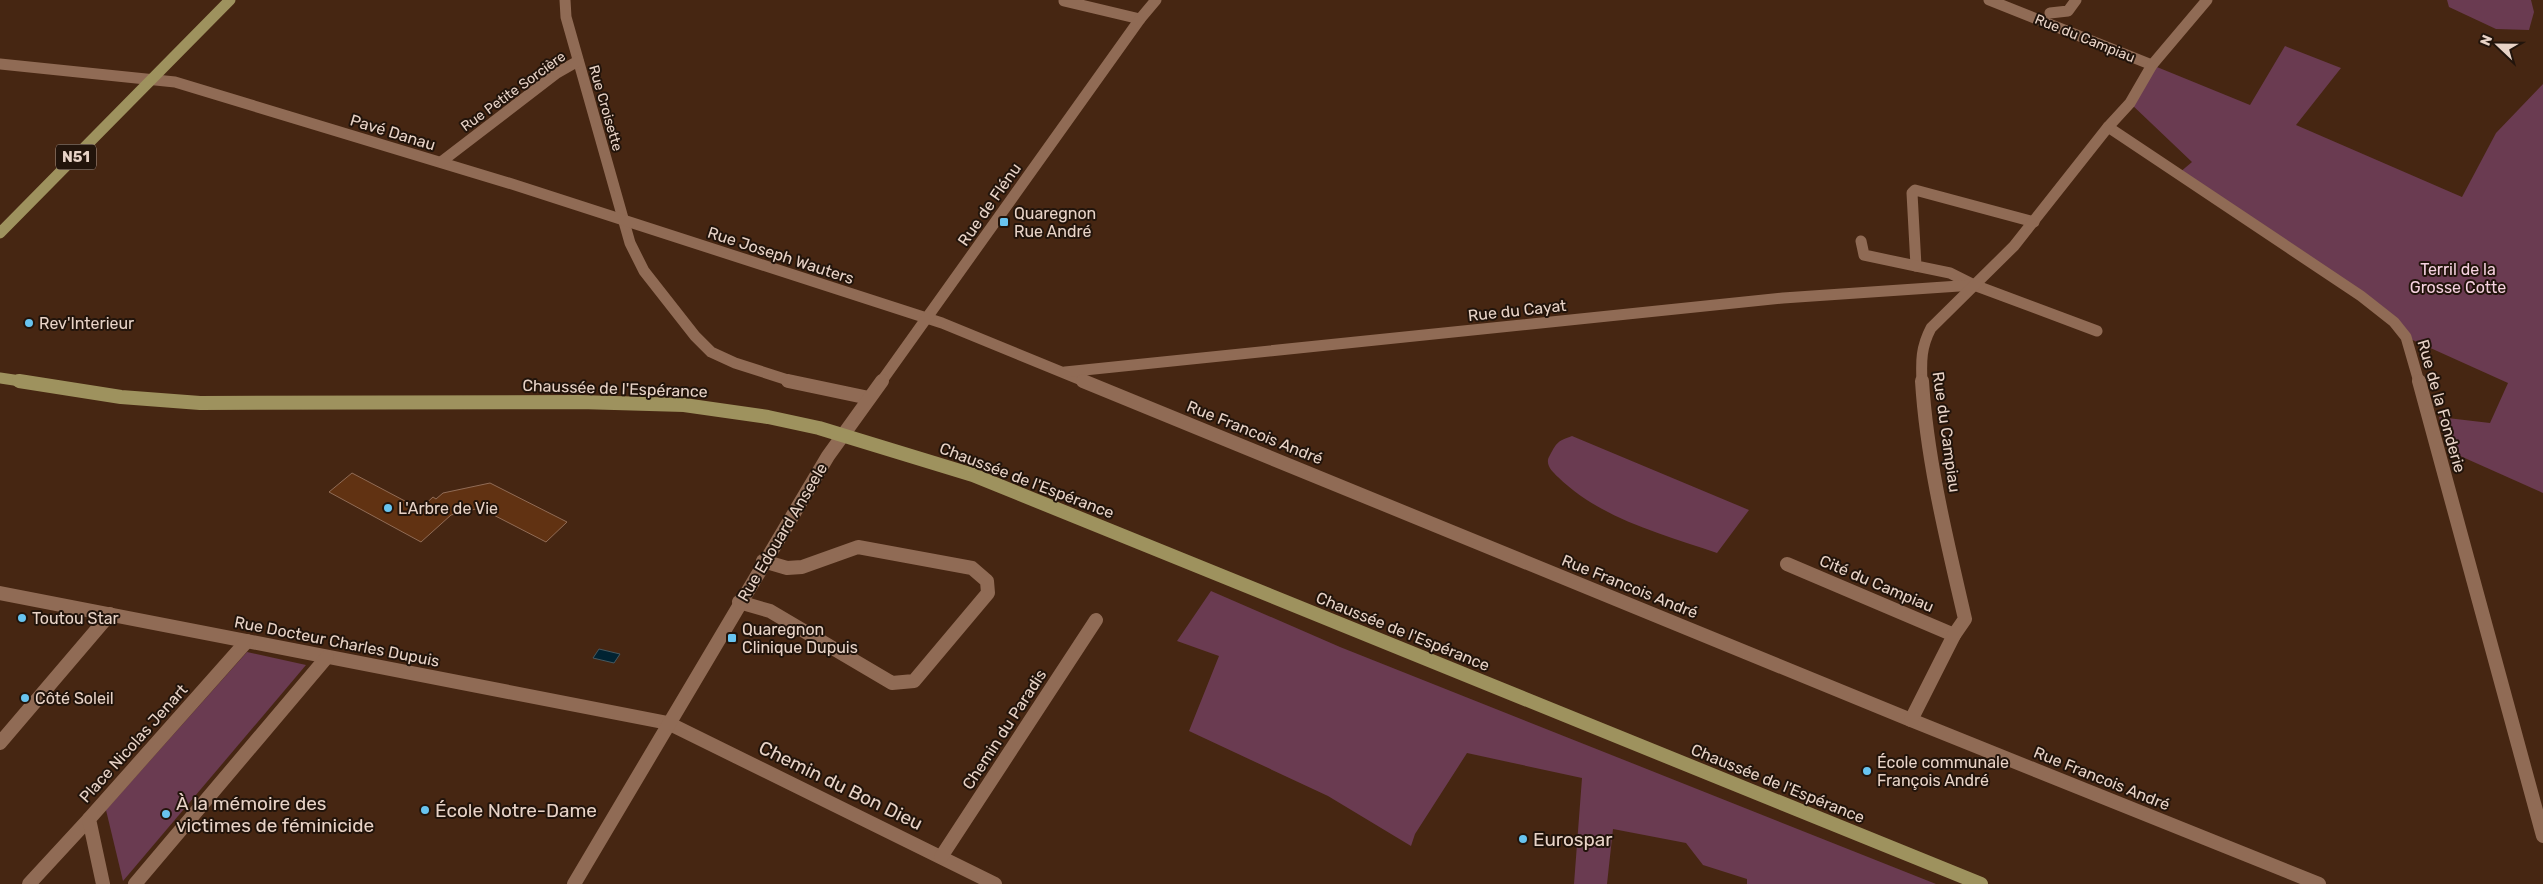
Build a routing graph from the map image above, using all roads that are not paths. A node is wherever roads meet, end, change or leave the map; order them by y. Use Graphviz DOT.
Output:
graph roads {
  1 [pos="230,0"];
  2 [pos="565,0"];
  3 [pos="1156,0"];
  4 [pos="1990,0"];
  5 [pos="2076,0"];
  6 [pos="2207,0"];
  7 [pos="1064,1"];
  8 [pos="2050,13"];
  9 [pos="1140,19"];
  10 [pos="578,61"];
  11 [pos="0,64"];
  12 [pos="2152,65"];
  13 [pos="151,80"];
  14 [pos="2108,127"];
  15 [pos="441,162"];
  16 [pos="625,222"];
  17 [pos="2034,222"];
  18 [pos="0,233"];
  19 [pos="1861,241"];
  20 [pos="1916,266"];
  21 [pos="1974,285"];
  22 [pos="928,318"];
  23 [pos="2097,331"];
  24 [pos="1064,372"];
  25 [pos="0,378"];
  26 [pos="866,402"];
  27 [pos="763,562"];
  28 [pos="1787,564"];
  29 [pos="0,593"];
  30 [pos="739,602"];
  31 [pos="110,614"];
  32 [pos="1096,620"];
  33 [pos="1954,635"];
  34 [pos="247,641"];
  35 [pos="327,657"];
  36 [pos="1911,720"];
  37 [pos="668,723"];
  38 [pos="0,743"];
  39 [pos="88,819"];
  40 [pos="2543,836"];
  41 [pos="941,857"];
  42 [pos="29,884"];
  43 [pos="103,884"];
  44 [pos="134,884"];
  45 [pos="574,884"];
  46 [pos="995,884"];
  47 [pos="1981,884"];
  48 [pos="2319,884"];
  1 -- 13 [label="main road, N51"];
  2 -- 10 [label="street, Rue Croisette"];
  3 -- 9 [label="street, Rue de Flénu"];
  4 -- 12 [label="street, Rue du Campiau"];
  5 -- 8 [label="street"];
  6 -- 12 [label="street, Rue du Campiau"];
  7 -- 9 [label="street"];
  9 -- 22 [label="street, Rue de Flénu"];
  10 -- 15 [label="street, Rue Petite Sorcière"];
  10 -- 16 [label="street, Rue Croisette"];
  11 -- 13 [label="street, Pavé Danau"];
  12 -- 14 [label="street, Rue du Campiau"];
  13 -- 15 [label="street, Pavé Danau"];
  13 -- 18 [label="main road, N51"];
  14 -- 17 [label="street, Rue du Campiau"];
  14 -- 40 [label="street, Rue de la Fonderie"];
  15 -- 16 [label="street, Pavé Danau"];
  16 -- 22 [label="street, Rue Joseph Wauters"];
  16 -- 26 [label="street, Rue Croisette"];
  17 -- 20 [label="street"];
  17 -- 21 [label="street, Rue du Campiau"];
  19 -- 20 [label="street"];
  20 -- 21 [label="street"];
  21 -- 23 [label="street"];
  21 -- 24 [label="street, Rue du Cayat"];
  21 -- 33 [label="street, Rue du Campiau"];
  22 -- 24 [label="street, Rue Francois André"];
  22 -- 26 [label="street, Rue Edouard Anseele"];
  24 -- 36 [label="street, Rue Francois André"];
  25 -- 47 [label="main road, Chaussée de l'Espérance"];
  26 -- 27 [label="street, Rue Edouard Anseele"];
  27 -- 30 [label="street, Rue Edouard Anseele"];
  27 -- 30 [label="street"];
  28 -- 33 [label="street, Cité du Campiau"];
  29 -- 31 [label="street, Rue Docteur Charles Dupuis"];
  30 -- 37 [label="street, Rue Edouard Anseele"];
  31 -- 34 [label="street, Rue Docteur Charles Dupuis"];
  31 -- 38 [label="street"];
  32 -- 41 [label="street, Chemin du Paradis"];
  33 -- 36 [label="street, Rue du Campiau"];
  34 -- 35 [label="street, Rue Docteur Charles Dupuis"];
  34 -- 39 [label="street, Place Nicolas Jenart"];
  35 -- 37 [label="street, Rue Docteur Charles Dupuis"];
  35 -- 44 [label="street"];
  36 -- 48 [label="street, Rue Francois André"];
  37 -- 41 [label="street, Chemin du Bon Dieu"];
  37 -- 45 [label="street, Rue Edouard Anseele"];
  39 -- 42 [label="street"];
  39 -- 43 [label="street, Place Nicolas Jenart"];
  41 -- 46 [label="street, Chemin du Bon Dieu"];
}
